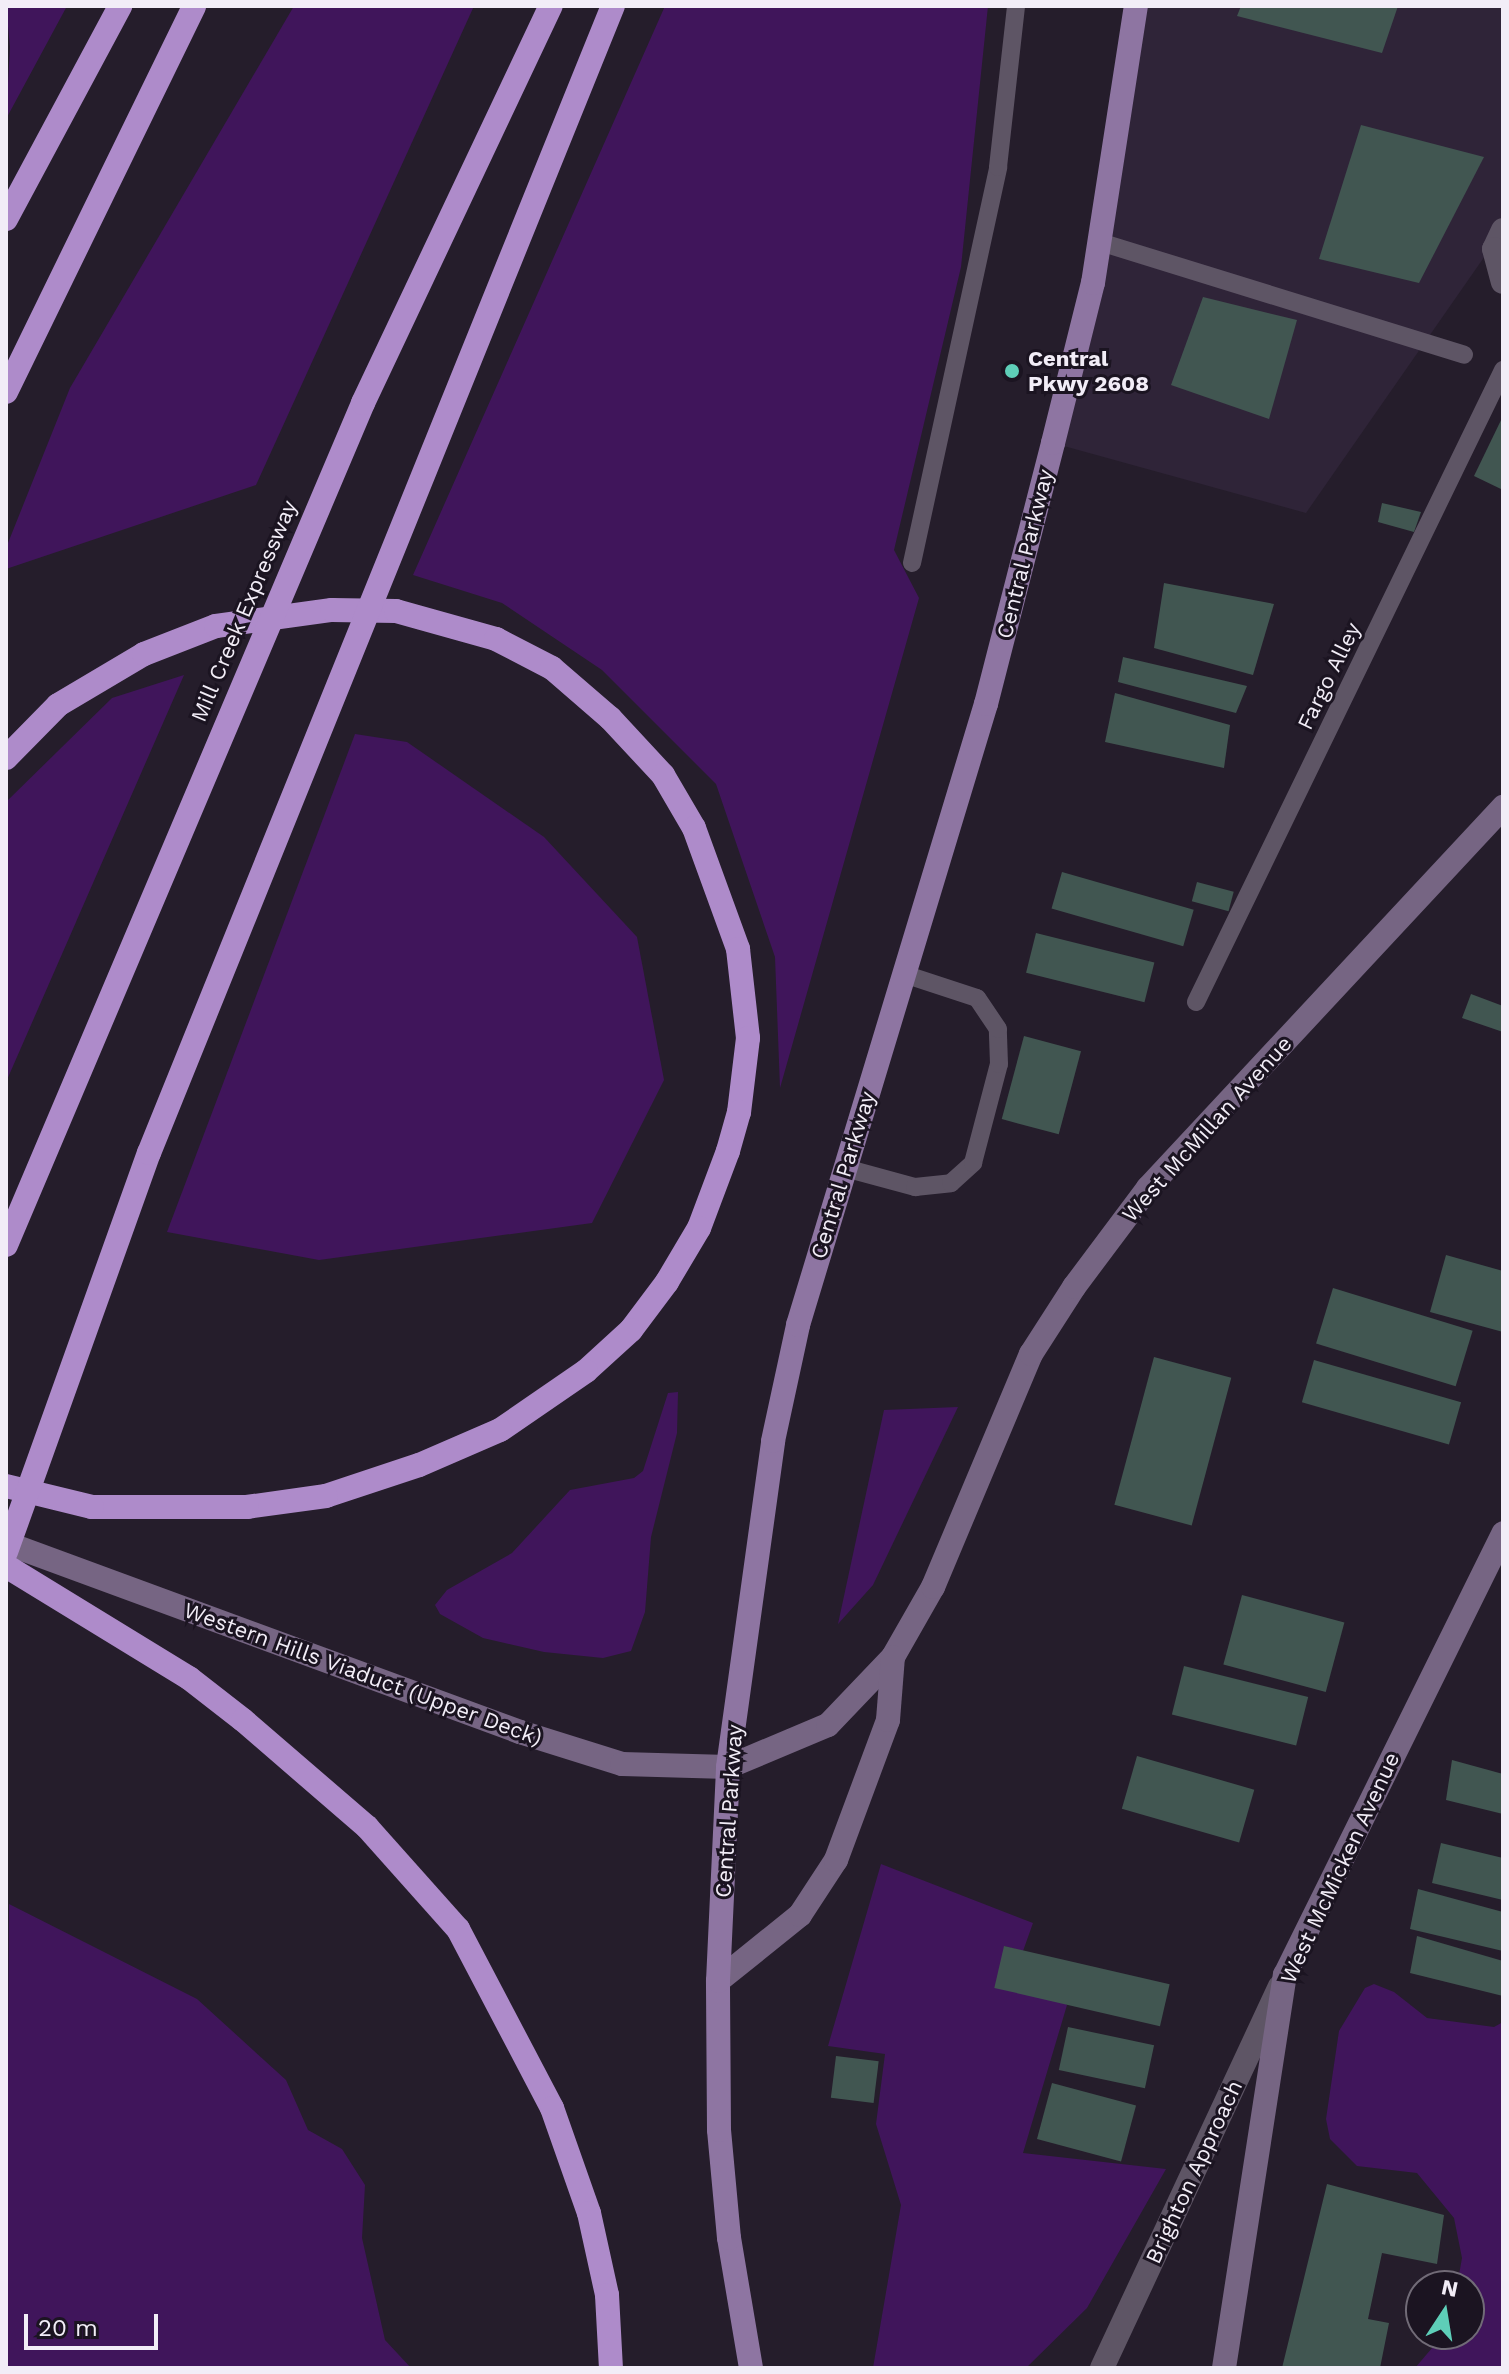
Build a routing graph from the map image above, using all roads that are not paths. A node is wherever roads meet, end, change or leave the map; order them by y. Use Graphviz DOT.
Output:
graph roads {
  1 [pos="120,6"];
  2 [pos="194,6"];
  3 [pos="551,6"];
  4 [pos="613,6"];
  5 [pos="1016,6"];
  6 [pos="1136,6"];
  7 [pos="6,219"];
  8 [pos="1503,230"];
  9 [pos="1100,242"];
  10 [pos="1503,282"];
  11 [pos="1464,355"];
  12 [pos="1503,370"];
  13 [pos="6,392"];
  14 [pos="912,563"];
  15 [pos="6,758"];
  16 [pos="1503,807"];
  17 [pos="904,974"];
  18 [pos="1196,1002"];
  19 [pos="845,1168"];
  20 [pos="6,1245"];
  21 [pos="6,1486"];
  22 [pos="1503,1533"];
  23 [pos="6,1543"];
  24 [pos="6,1552"];
  25 [pos="6,1566"];
  26 [pos="893,1657"];
  27 [pos="728,1767"];
  28 [pos="1285,1975"];
  29 [pos="718,1981"];
  30 [pos="611,2368"];
  31 [pos="751,2368"];
  32 [pos="1102,2368"];
  33 [pos="1224,2368"];
  1 -- 7 [label="highway"];
  2 -- 13 [label="highway"];
  3 -- 20 [label="highway, Mill Creek Expressway"];
  4 -- 24 [label="highway"];
  5 -- 14 [label="lane"];
  6 -- 9 [label="main road, Central Parkway"];
  8 -- 10 [label="street"];
  9 -- 11 [label="lane"];
  9 -- 17 [label="main road, Central Parkway"];
  12 -- 18 [label="lane, Fargo Alley"];
  15 -- 21 [label="highway"];
  16 -- 26 [label="main road, West McMillan Avenue"];
  17 -- 19 [label="main road, Central Parkway"];
  17 -- 19 [label="lane"];
  19 -- 27 [label="main road, Central Parkway"];
  22 -- 28 [label="main road, West McMicken Avenue"];
  23 -- 27 [label="main road, Western Hills Viaduct (Upper Deck)"];
  25 -- 30 [label="highway"];
  26 -- 27 [label="main road, West McMillan Avenue"];
  26 -- 29 [label="main road"];
  27 -- 29 [label="main road, Central Parkway"];
  28 -- 32 [label="street, Brighton Approach"];
  28 -- 33 [label="main road, West McMicken Avenue"];
  29 -- 31 [label="main road, Central Parkway"];
}
